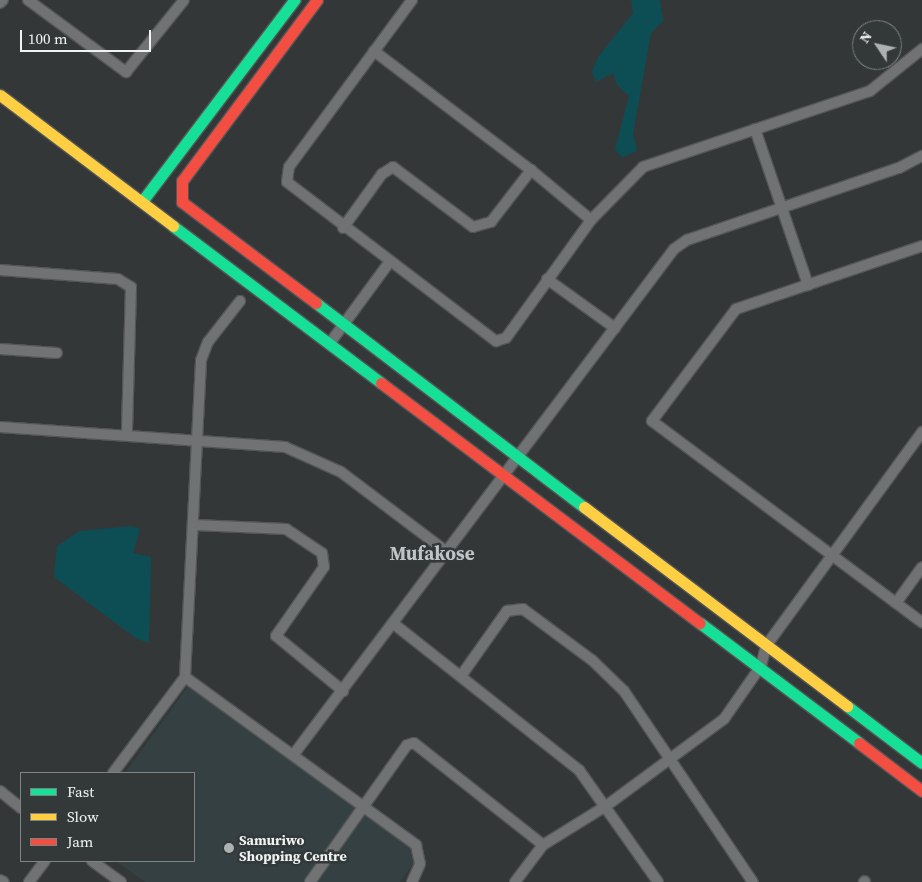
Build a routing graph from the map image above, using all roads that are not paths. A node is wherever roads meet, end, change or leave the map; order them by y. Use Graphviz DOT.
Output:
graph roads {
  1 [pos="2,0"];
  2 [pos="28,0"];
  3 [pos="184,0"];
  4 [pos="294,0"];
  5 [pos="318,0"];
  6 [pos="412,0"];
  7 [pos="0,3"];
  8 [pos="922,49"];
  9 [pos="374,51"];
  10 [pos="0,95"];
  11 [pos="755,129"];
  12 [pos="922,156"];
  13 [pos="530,170"];
  14 [pos="143,200"];
  15 [pos="784,208"];
  16 [pos="592,220"];
  17 [pos="343,228"];
  18 [pos="922,246"];
  19 [pos="388,264"];
  20 [pos="0,270"];
  21 [pos="547,279"];
  22 [pos="808,285"];
  23 [pos="240,301"];
  24 [pos="340,326"];
  25 [pos="615,328"];
  26 [pos="330,343"];
  27 [pos="0,349"];
  28 [pos="56,353"];
  29 [pos="0,427"];
  30 [pos="922,432"];
  31 [pos="127,434"];
  32 [pos="198,439"];
  33 [pos="517,460"];
  34 [pos="506,474"];
  35 [pos="195,525"];
  36 [pos="448,553"];
  37 [pos="831,556"];
  38 [pos="922,567"];
  39 [pos="896,603"];
  40 [pos="922,622"];
  41 [pos="394,624"];
  42 [pos="766,646"];
  43 [pos="761,666"];
  44 [pos="461,676"];
  45 [pos="185,677"];
  46 [pos="343,691"];
  47 [pos="294,754"];
  48 [pos="669,760"];
  49 [pos="922,763"];
  50 [pos="114,772"];
  51 [pos="0,791"];
  52 [pos="922,791"];
  53 [pos="362,805"];
  54 [pos="606,806"];
  55 [pos="20,807"];
  56 [pos="543,845"];
  57 [pos="44,862"];
  58 [pos="93,862"];
  59 [pos="0,880"];
  60 [pos="4,882"];
  61 [pos="29,882"];
  62 [pos="121,882"];
  63 [pos="310,882"];
  64 [pos="412,882"];
  65 [pos="515,882"];
  66 [pos="658,882"];
  67 [pos="753,882"];
  1 -- 7 [label="street"];
  2 -- 3 [label="street"];
  4 -- 14 [label="street"];
  5 -- 24 [label="street"];
  6 -- 9 [label="street"];
  8 -- 11 [label="street"];
  9 -- 13 [label="street"];
  9 -- 17 [label="street"];
  10 -- 14 [label="street"];
  11 -- 15 [label="street"];
  11 -- 16 [label="street"];
  12 -- 15 [label="street"];
  13 -- 16 [label="street"];
  13 -- 17 [label="street"];
  14 -- 26 [label="street"];
  15 -- 22 [label="street"];
  15 -- 25 [label="street"];
  16 -- 21 [label="street"];
  17 -- 19 [label="street"];
  18 -- 22 [label="street"];
  19 -- 21 [label="street"];
  19 -- 24 [label="street"];
  20 -- 31 [label="street"];
  21 -- 25 [label="street"];
  22 -- 37 [label="street"];
  23 -- 32 [label="street"];
  24 -- 26 [label="street"];
  24 -- 33 [label="street"];
  25 -- 33 [label="street"];
  26 -- 34 [label="street"];
  27 -- 28 [label="street"];
  29 -- 31 [label="street"];
  30 -- 37 [label="street"];
  31 -- 32 [label="street"];
  32 -- 35 [label="street"];
  32 -- 36 [label="street"];
  33 -- 34 [label="street"];
  33 -- 42 [label="street"];
  34 -- 36 [label="street"];
  34 -- 43 [label="street"];
  35 -- 45 [label="street"];
  35 -- 46 [label="street"];
  36 -- 41 [label="street"];
  37 -- 39 [label="street"];
  37 -- 42 [label="street"];
  38 -- 39 [label="street"];
  39 -- 40 [label="street"];
  41 -- 44 [label="street"];
  41 -- 46 [label="street"];
  42 -- 43 [label="street"];
  42 -- 49 [label="street"];
  43 -- 48 [label="street"];
  43 -- 52 [label="street"];
  44 -- 48 [label="street"];
  44 -- 54 [label="street"];
  45 -- 47 [label="street"];
  45 -- 50 [label="street"];
  46 -- 47 [label="street"];
  47 -- 53 [label="street"];
  48 -- 54 [label="street"];
  48 -- 67 [label="street"];
  51 -- 55 [label="street"];
  53 -- 56 [label="street"];
  53 -- 63 [label="street"];
  53 -- 64 [label="street"];
  54 -- 56 [label="street"];
  54 -- 66 [label="street"];
  56 -- 65 [label="street"];
  57 -- 61 [label="street"];
  58 -- 62 [label="street"];
  59 -- 60 [label="street"];
}
